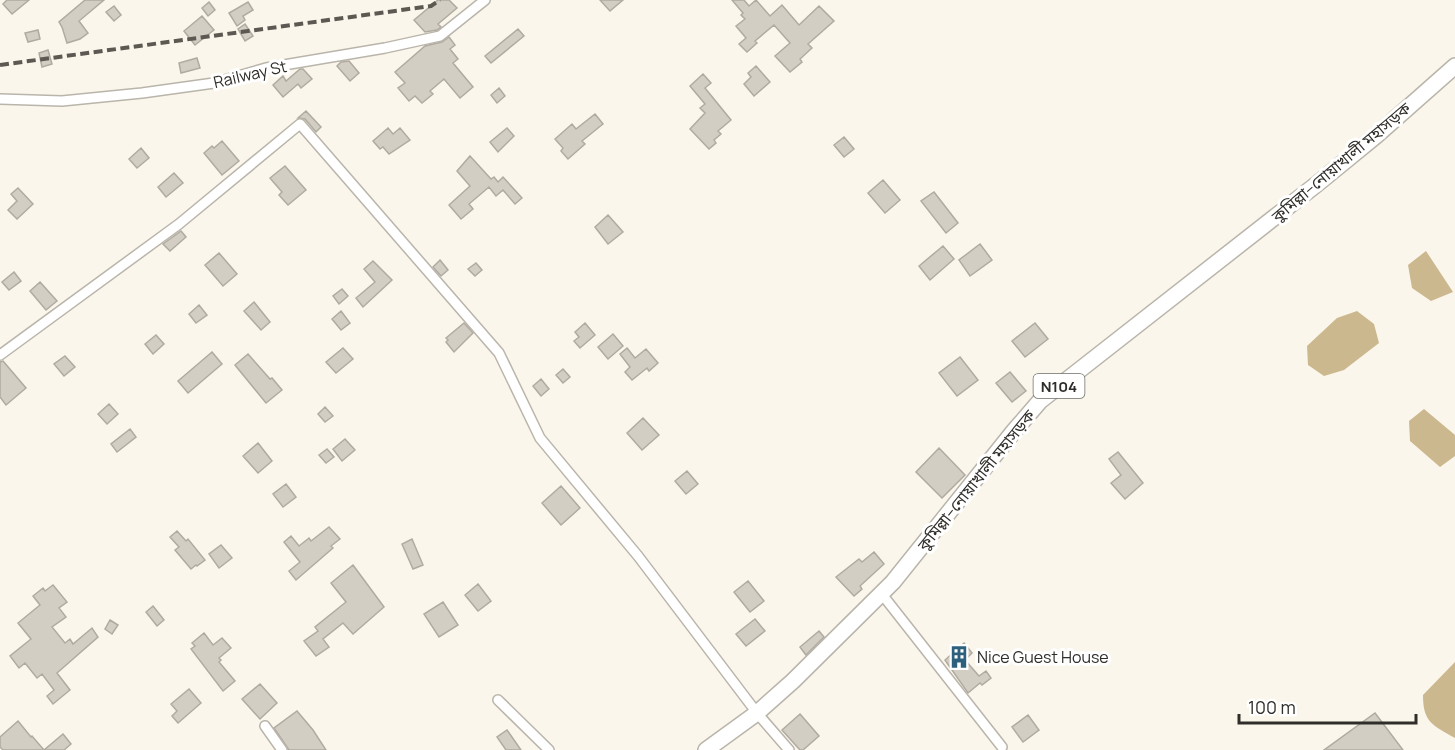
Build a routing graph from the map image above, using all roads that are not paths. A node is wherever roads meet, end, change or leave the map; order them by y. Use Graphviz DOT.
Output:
graph roads {
  1 [pos="485,0"];
  2 [pos="1455,66"];
  3 [pos="0,99"];
  4 [pos="0,355"];
  5 [pos="881,593"];
  6 [pos="498,700"];
  7 [pos="758,713"];
  8 [pos="264,726"];
  9 [pos="1002,747"];
  10 [pos="282,750"];
  11 [pos="549,750"];
  12 [pos="706,750"];
  13 [pos="789,750"];
  1 -- 3 [label="street, Railway St"];
  2 -- 5 [label="highway, কুমিল্লা–নোয়াখালী মহাসড়ক / N104"];
  4 -- 7 [label="street"];
  5 -- 7 [label="highway, কুমিল্লা–নোয়াখালী মহাসড়ক / N104"];
  5 -- 9 [label="street"];
  6 -- 11 [label="street"];
  7 -- 12 [label="highway, কুমিল্লা–নোয়াখালী মহাসড়ক / N104"];
  7 -- 13 [label="street"];
  8 -- 10 [label="street"];
}
